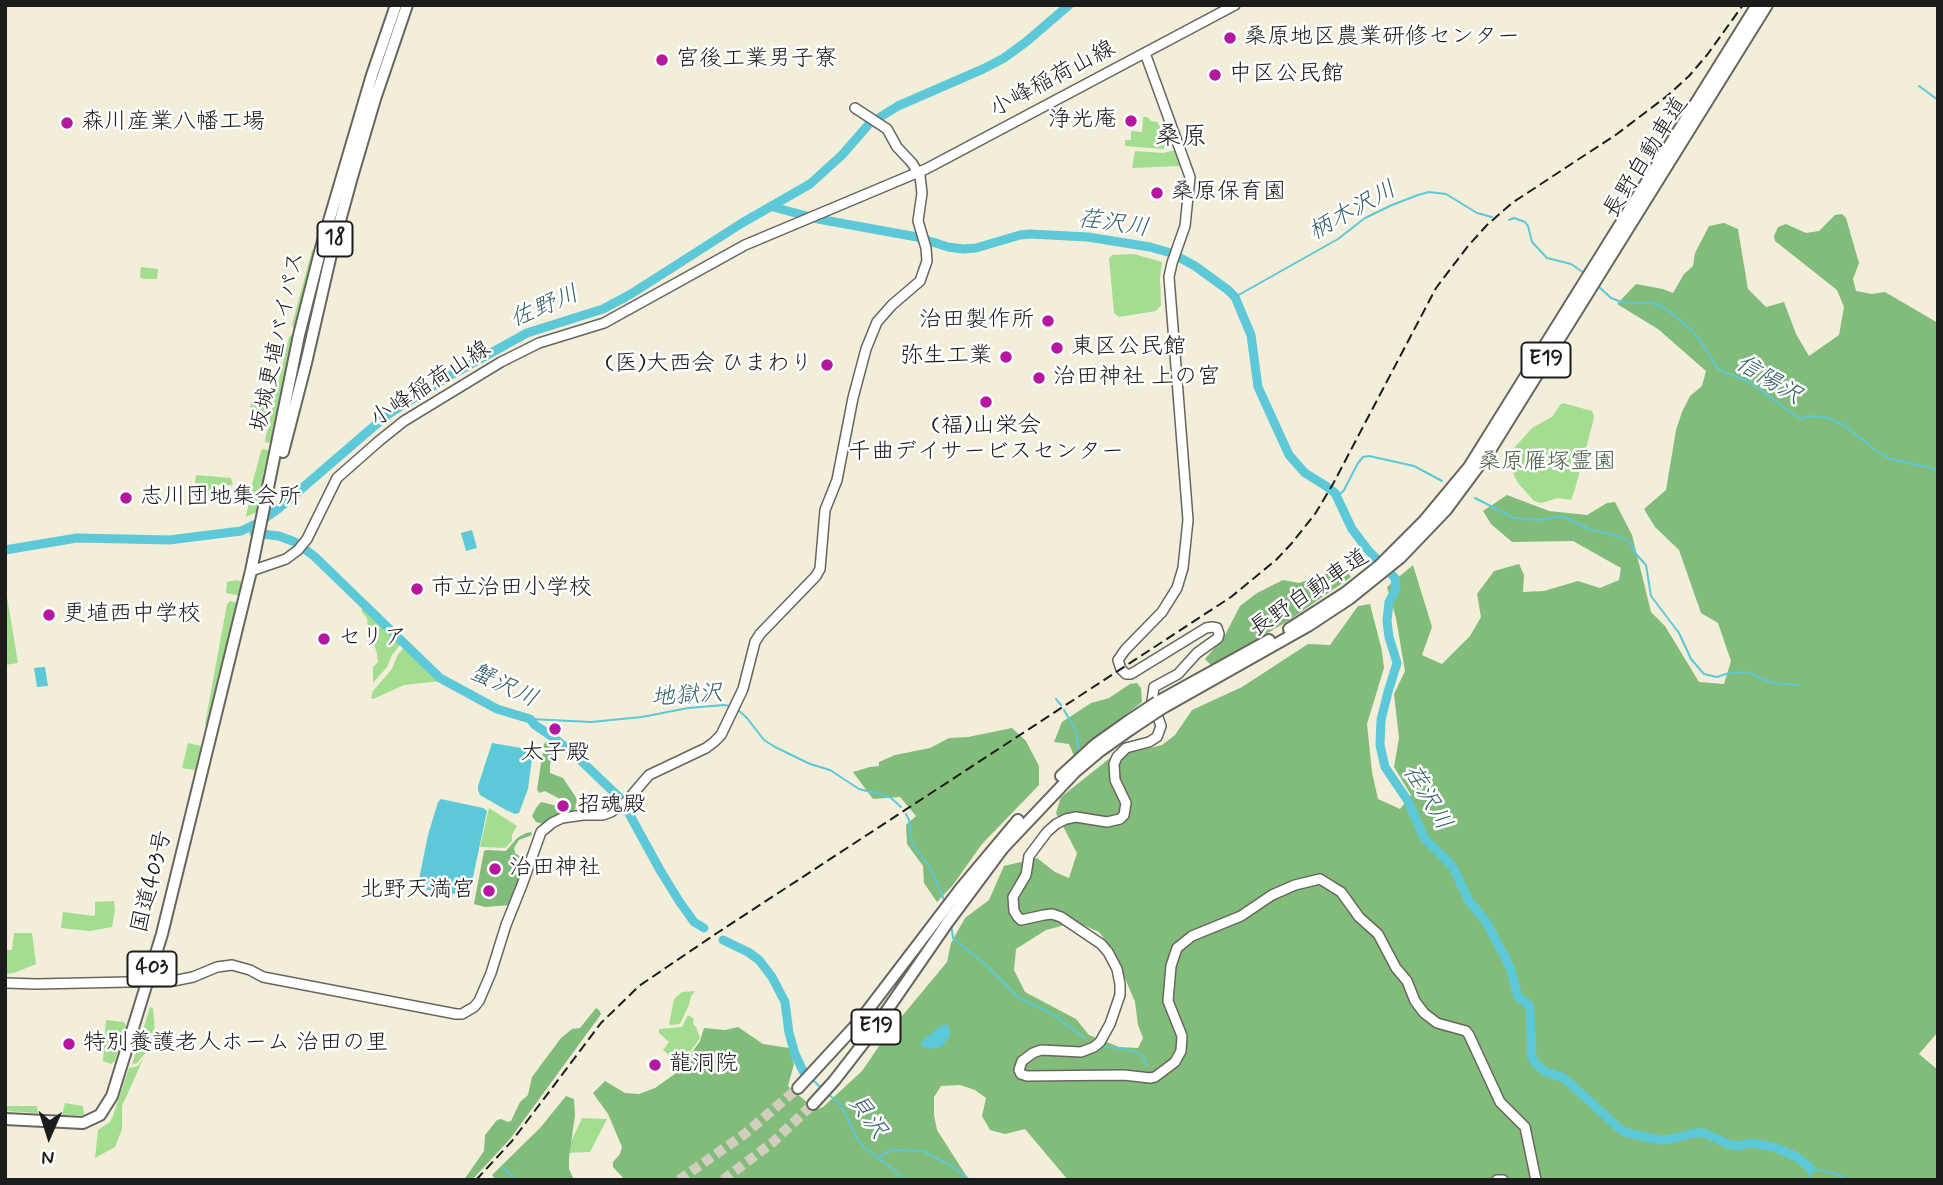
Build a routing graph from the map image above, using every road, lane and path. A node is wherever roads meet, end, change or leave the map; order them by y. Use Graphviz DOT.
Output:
graph roads {
  1 [pos="396,5"];
  2 [pos="407,5"];
  3 [pos="1235,5"];
  4 [pos="1757,5"];
  5 [pos="1768,5"];
  6 [pos="1145,53"];
  7 [pos="855,108"];
  8 [pos="1672,150"];
  9 [pos="918,173"];
  10 [pos="274,476"];
  11 [pos="253,570"];
  12 [pos="926,942"];
  13 [pos="149,982"];
  14 [pos="5,983"];
  15 [pos="798,1088"];
  16 [pos="813,1104"];
  17 [pos="5,1119"];
  18 [pos="1497,1180"];
  19 [pos="1503,1180"];
  20 [pos="1536,1180"];
  1 -- 10 [label="highway, 坂城更埴バイパス / 18"];
  2 -- 10 [label="highway, 坂城更埴バイパス / 18"];
  3 -- 6 [label="main road"];
  4 -- 8 [label="highway, 長野自動車道 / E19"];
  5 -- 8 [label="highway, 長野自動車道 / E19"];
  6 -- 9 [label="main road, 小峰稲荷山線"];
  6 -- 20 [label="main road, 小峰稲荷山線"];
  7 -- 9 [label="main road"];
  8 -- 12 [label="highway, 長野自動車道 / E19, bridge"];
  9 -- 11 [label="main road, 小峰稲荷山線"];
  9 -- 13 [label="main road"];
  10 -- 11 [label="highway, 坂城更埴バイパス / 18"];
  11 -- 13 [label="highway, 国道403号 / 403"];
  12 -- 15 [label="highway, 長野自動車道 / E19"];
  12 -- 16 [label="highway, 長野自動車道 / E19"];
  13 -- 14 [label="main road"];
  13 -- 17 [label="highway, 国道403号 / 403"];
  18 -- 19 [label="main road"];
}
